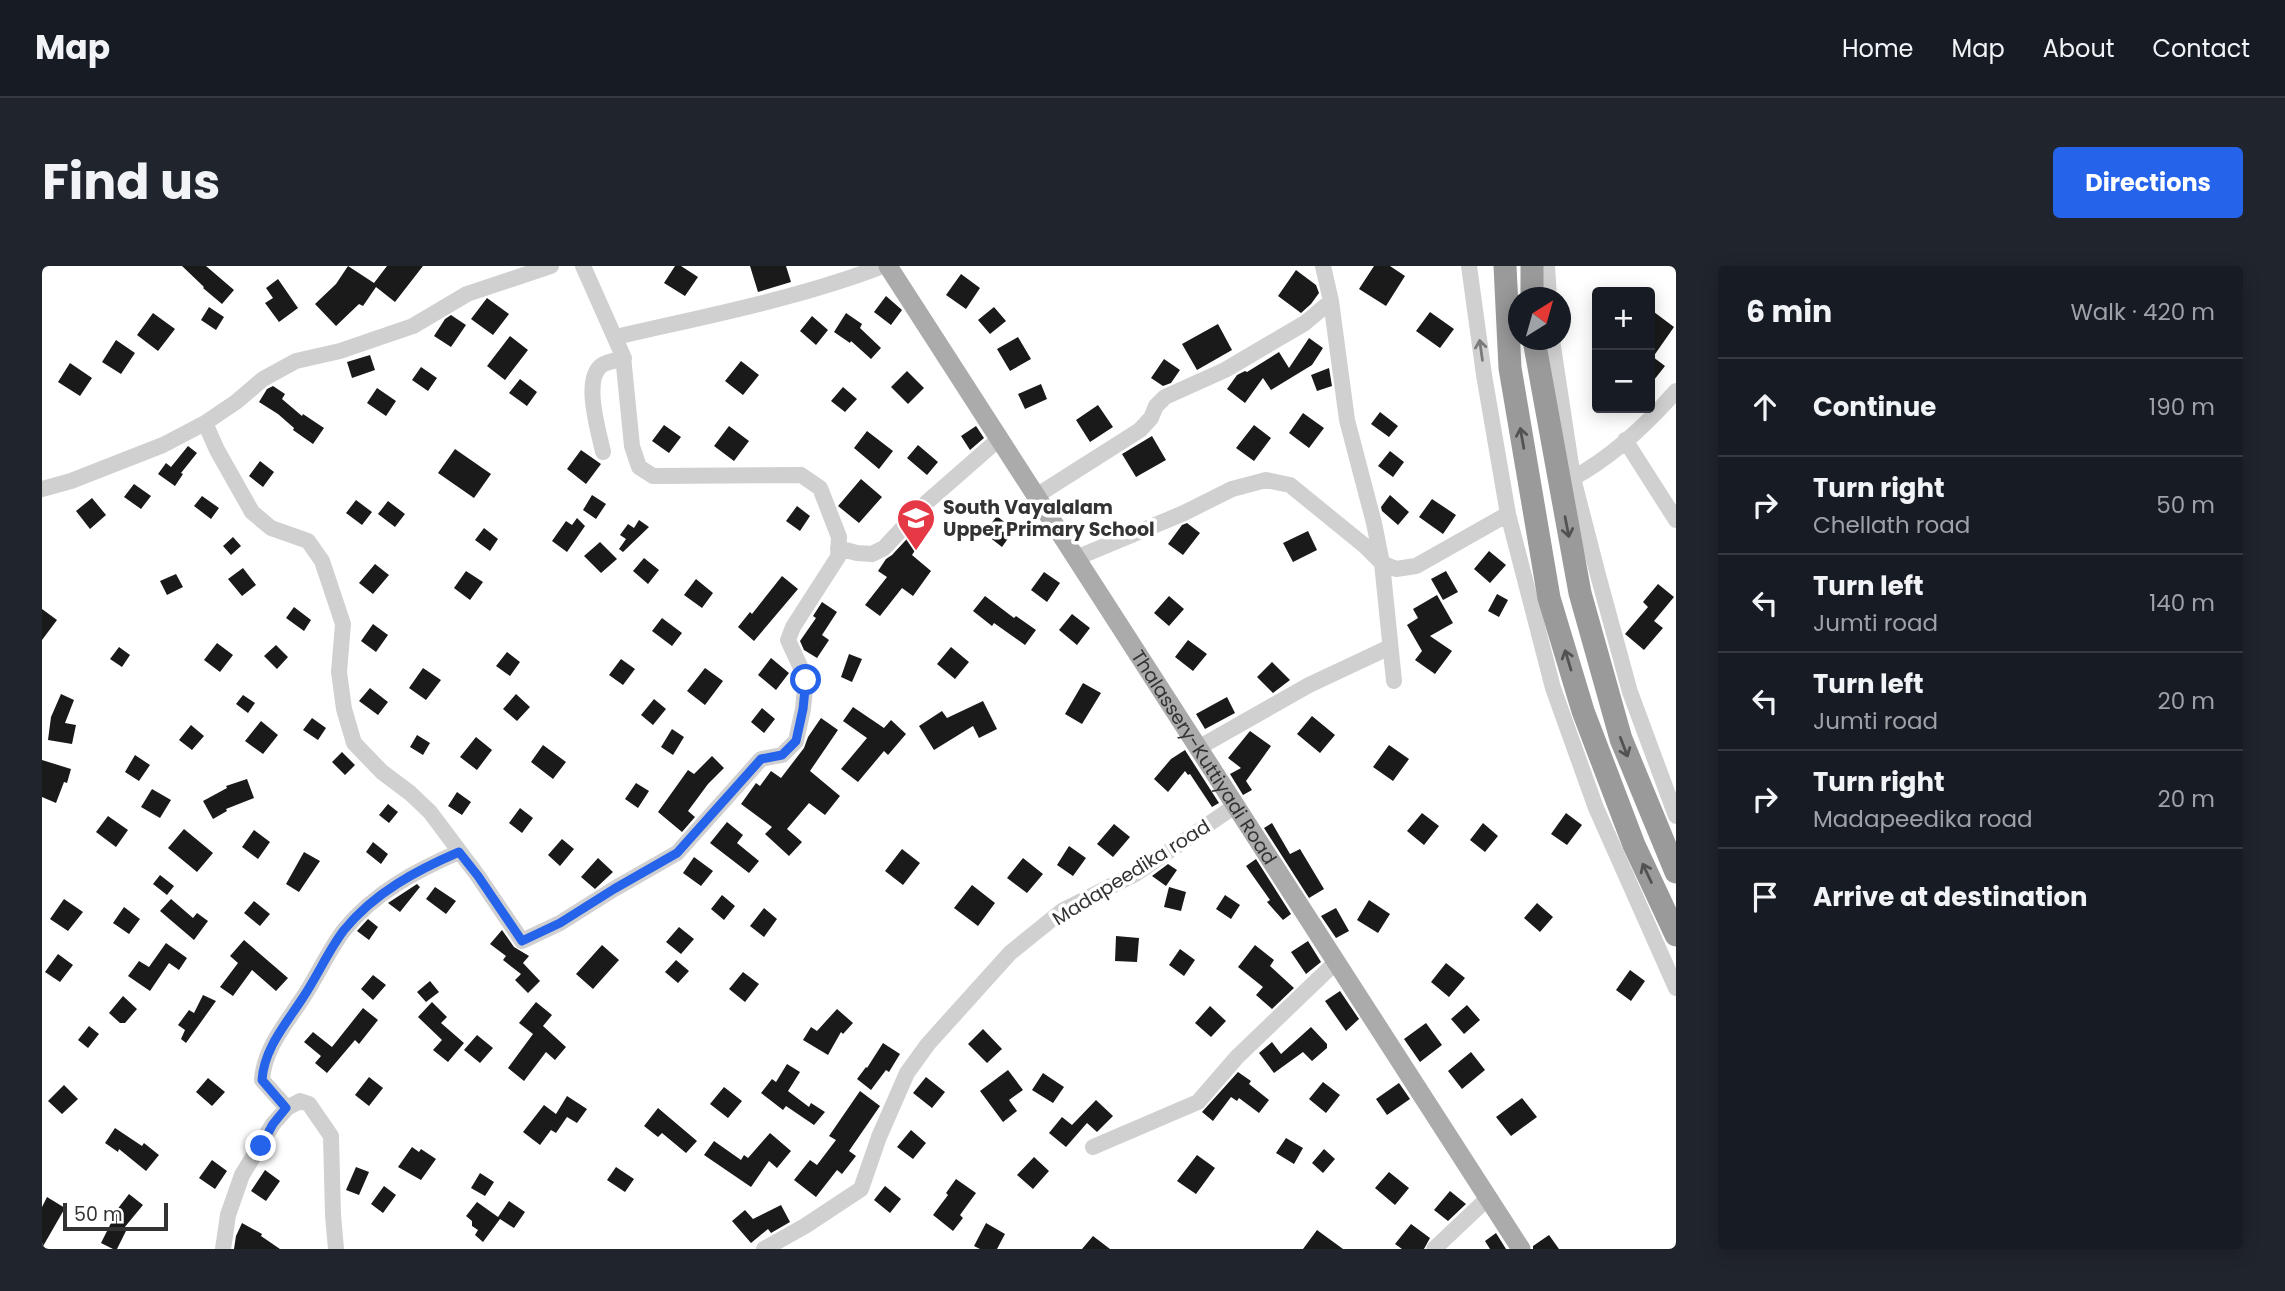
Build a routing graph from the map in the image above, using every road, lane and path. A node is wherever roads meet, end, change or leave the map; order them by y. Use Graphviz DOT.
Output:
graph roads {
  1 [pos="551,266"];
  2 [pos="583,266"];
  3 [pos="885,266"];
  4 [pos="1323,266"];
  5 [pos="1469,266"];
  6 [pos="1505,266"];
  7 [pos="1532,266"];
  8 [pos="1547,266"];
  9 [pos="1532,287"];
  10 [pos="1548,287"];
  11 [pos="1332,301"];
  12 [pos="616,337"];
  13 [pos="1536,350"];
  14 [pos="1554,350"];
  15 [pos="624,358"];
  16 [pos="1676,391"];
  17 [pos="205,423"];
  18 [pos="999,439"];
  19 [pos="1625,440"];
  20 [pos="603,452"];
  21 [pos="1573,478"];
  22 [pos="42,489"];
  23 [pos="1036,496"];
  24 [pos="1508,514"];
  25 [pos="1676,520"];
  26 [pos="838,548"];
  27 [pos="1076,558"];
  28 [pos="1382,563"];
  29 [pos="1390,647"];
  30 [pos="1394,681"];
  31 [pos="1198,748"];
  32 [pos="1235,806"];
  33 [pos="1676,816"];
  34 [pos="459,852"];
  35 [pos="1676,872"];
  36 [pos="1676,935"];
  37 [pos="1336,962"];
  38 [pos="1676,988"];
  39 [pos="286,1108"];
  40 [pos="1093,1147"];
  41 [pos="1488,1198"];
  42 [pos="223,1249"];
  43 [pos="336,1249"];
  44 [pos="764,1249"];
  45 [pos="1434,1249"];
  46 [pos="1521,1249"];
  1 -- 17 [label="street"];
  2 -- 12 [label="street"];
  3 -- 12 [label="street"];
  3 -- 18 [label="main road, Thalassery-Kuttiyadi Road"];
  4 -- 11 [label="street"];
  24 -- 5 [label="street, one-way"];
  36 -- 6 [label="highway, one-way"];
  7 -- 9 [label="highway"];
  8 -- 10 [label="street"];
  11 -- 23 [label="street"];
  11 -- 28 [label="street"];
  12 -- 15 [label="street"];
  13 -- 35 [label="highway, one-way"];
  14 -- 21 [label="street"];
  15 -- 20 [label="street"];
  15 -- 26 [label="street"];
  16 -- 19 [label="street"];
  17 -- 22 [label="street"];
  17 -- 34 [label="street"];
  18 -- 23 [label="main road, Thalassery-Kuttiyadi Road"];
  18 -- 26 [label="street"];
  19 -- 21 [label="street"];
  19 -- 25 [label="street"];
  21 -- 33 [label="street"];
  23 -- 27 [label="main road, Thalassery-Kuttiyadi Road"];
  24 -- 28 [label="street"];
  24 -- 38 [label="street"];
  26 -- 34 [label="street"];
  27 -- 28 [label="street"];
  27 -- 31 [label="main road, Thalassery-Kuttiyadi Road"];
  28 -- 29 [label="street"];
  29 -- 30 [label="street"];
  29 -- 31 [label="street"];
  31 -- 32 [label="main road, Thalassery-Kuttiyadi Road"];
  32 -- 37 [label="main road, Thalassery-Kuttiyadi Road"];
  32 -- 44 [label="street, Madapeedika road"];
  34 -- 39 [label="street"];
  37 -- 40 [label="street"];
  37 -- 41 [label="main road, Thalassery-Kuttiyadi Road"];
  39 -- 42 [label="street"];
  39 -- 43 [label="street"];
  41 -- 45 [label="street"];
  41 -- 46 [label="main road, Thalassery-Kuttiyadi Road"];
}
